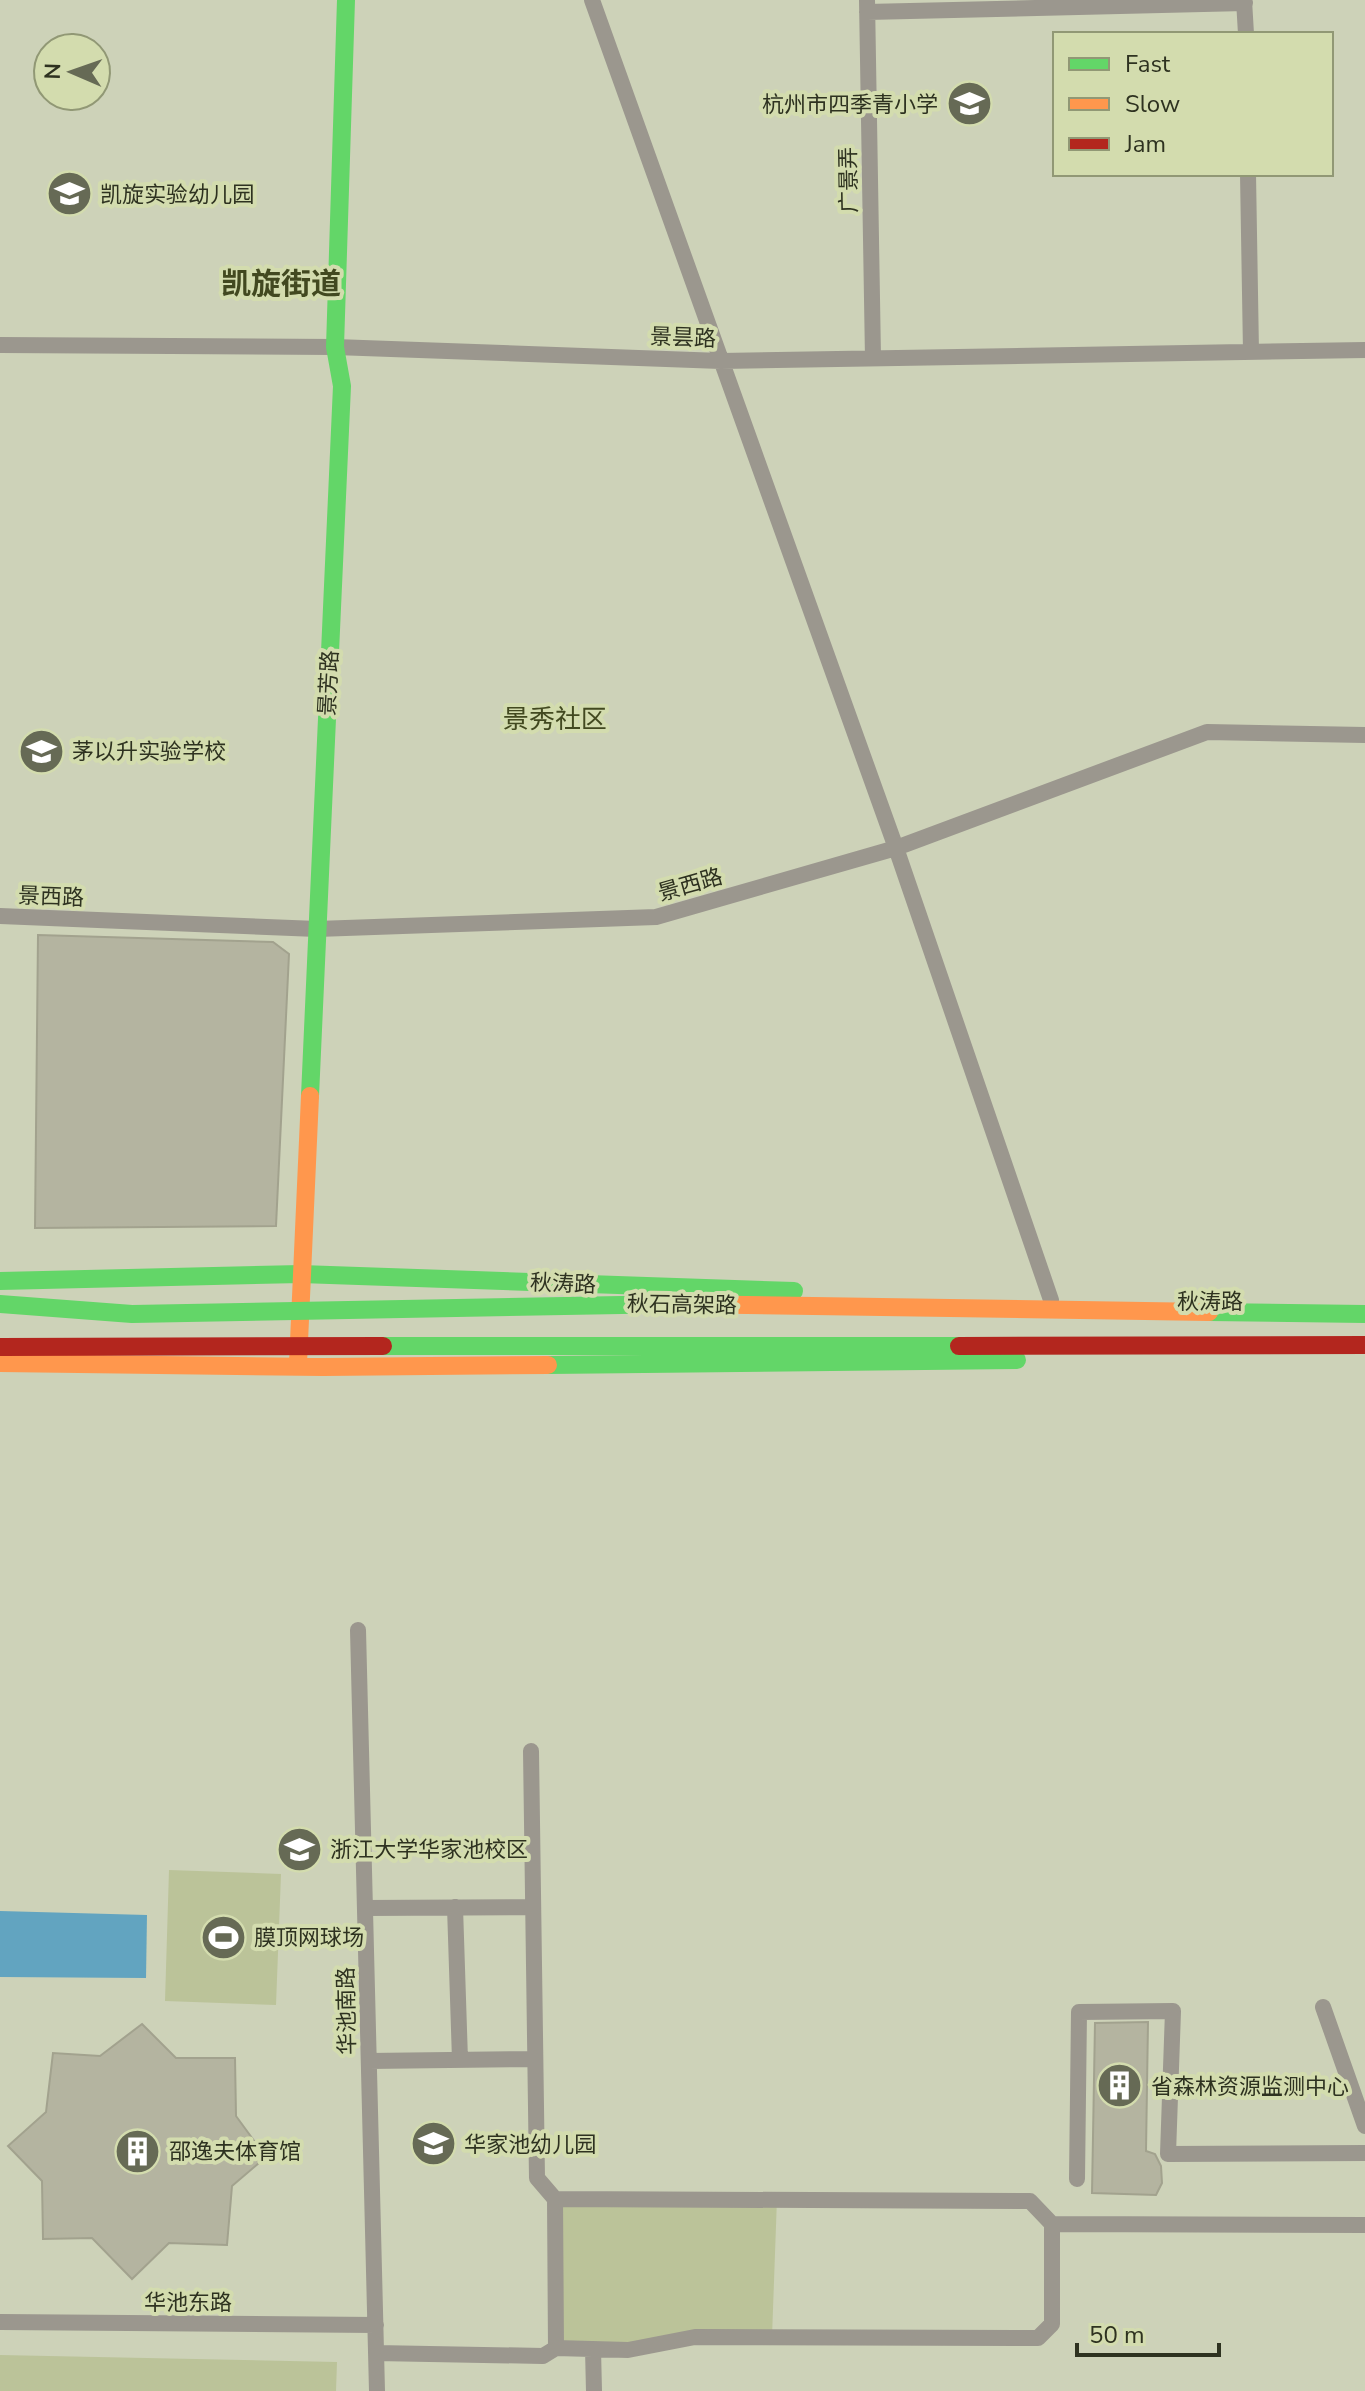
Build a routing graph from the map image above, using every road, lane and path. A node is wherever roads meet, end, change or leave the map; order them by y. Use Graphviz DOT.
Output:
graph roads {
  1 [pos="346,0"];
  2 [pos="592,0"];
  3 [pos="1245,2"];
  4 [pos="867,6"];
  5 [pos="1246,32"];
  6 [pos="1248,176"];
  7 [pos="0,345"];
  8 [pos="335,347"];
  9 [pos="1365,350"];
  10 [pos="1251,352"];
  11 [pos="873,358"];
  12 [pos="721,361"];
  13 [pos="1365,735"];
  14 [pos="896,848"];
  15 [pos="0,916"];
  16 [pos="317,929"];
  17 [pos="301,1274"];
  18 [pos="0,1281"];
  19 [pos="1051,1300"];
  20 [pos="1365,1302"];
  21 [pos="0,1304"];
  22 [pos="1365,1314"];
  23 [pos="1365,1345"];
  24 [pos="1187,1346"];
  25 [pos="0,1347"];
  26 [pos="1365,1358"];
  27 [pos="0,1363"];
  28 [pos="298,1367"];
  29 [pos="358,1630"];
  30 [pos="531,1751"];
  31 [pos="455,1907"];
  32 [pos="533,1907"];
  33 [pos="366,1908"];
  34 [pos="1323,2007"];
  35 [pos="535,2059"];
  36 [pos="460,2060"];
  37 [pos="369,2061"];
  38 [pos="1365,2126"];
  39 [pos="1365,2153"];
  40 [pos="1077,2179"];
  41 [pos="555,2199"];
  42 [pos="1052,2224"];
  43 [pos="1365,2225"];
  44 [pos="0,2322"];
  45 [pos="376,2325"];
  46 [pos="556,2348"];
  47 [pos="593,2349"];
  48 [pos="376,2353"];
  49 [pos="377,2391"];
  50 [pos="594,2391"];
  1 -- 8 [label="main road, 景芳路"];
  2 -- 12 [label="street"];
  3 -- 4 [label="street"];
  3 -- 5 [label="street"];
  4 -- 11 [label="street, 广景弄"];
  6 -- 10 [label="street"];
  7 -- 8 [label="street, 景昙路"];
  8 -- 12 [label="street, 景昙路"];
  8 -- 16 [label="main road, 景芳路"];
  9 -- 10 [label="street, 景昙路"];
  10 -- 11 [label="street, 景昙路"];
  11 -- 12 [label="street, 景昙路"];
  12 -- 14 [label="street"];
  13 -- 14 [label="street, 景西路"];
  14 -- 16 [label="street, 景西路"];
  14 -- 19 [label="street"];
  15 -- 16 [label="street, 景西路"];
  16 -- 17 [label="main road, 景芳路"];
  17 -- 18 [label="main road, 秋涛路"];
  17 -- 19 [label="main road, 秋涛路"];
  17 -- 28 [label="main road, 景芳路"];
  19 -- 20 [label="main road, 秋涛路"];
  21 -- 22 [label="main road, 秋石高架路, bridge"];
  23 -- 24 [label="main road, 秋石高架路, bridge"];
  24 -- 25 [label="main road, 秋石高架路, bridge"];
  24 -- 26 [label="main road, bridge"];
  26 -- 28 [label="main road"];
  27 -- 28 [label="main road"];
  29 -- 33 [label="street, 华池南路"];
  30 -- 32 [label="street"];
  31 -- 32 [label="street"];
  31 -- 33 [label="street"];
  31 -- 36 [label="street"];
  32 -- 35 [label="street"];
  33 -- 37 [label="street, 华池南路"];
  34 -- 38 [label="street"];
  35 -- 36 [label="street"];
  35 -- 41 [label="street"];
  36 -- 37 [label="street"];
  37 -- 45 [label="street, 华池南路"];
  39 -- 40 [label="street"];
  41 -- 42 [label="street"];
  41 -- 46 [label="street"];
  42 -- 43 [label="street"];
  42 -- 47 [label="street"];
  44 -- 45 [label="street, 华池东路"];
  45 -- 48 [label="street, 华池南路"];
  46 -- 47 [label="street"];
  46 -- 48 [label="street"];
  47 -- 50 [label="street"];
  48 -- 49 [label="street, 华池南路"];
}
